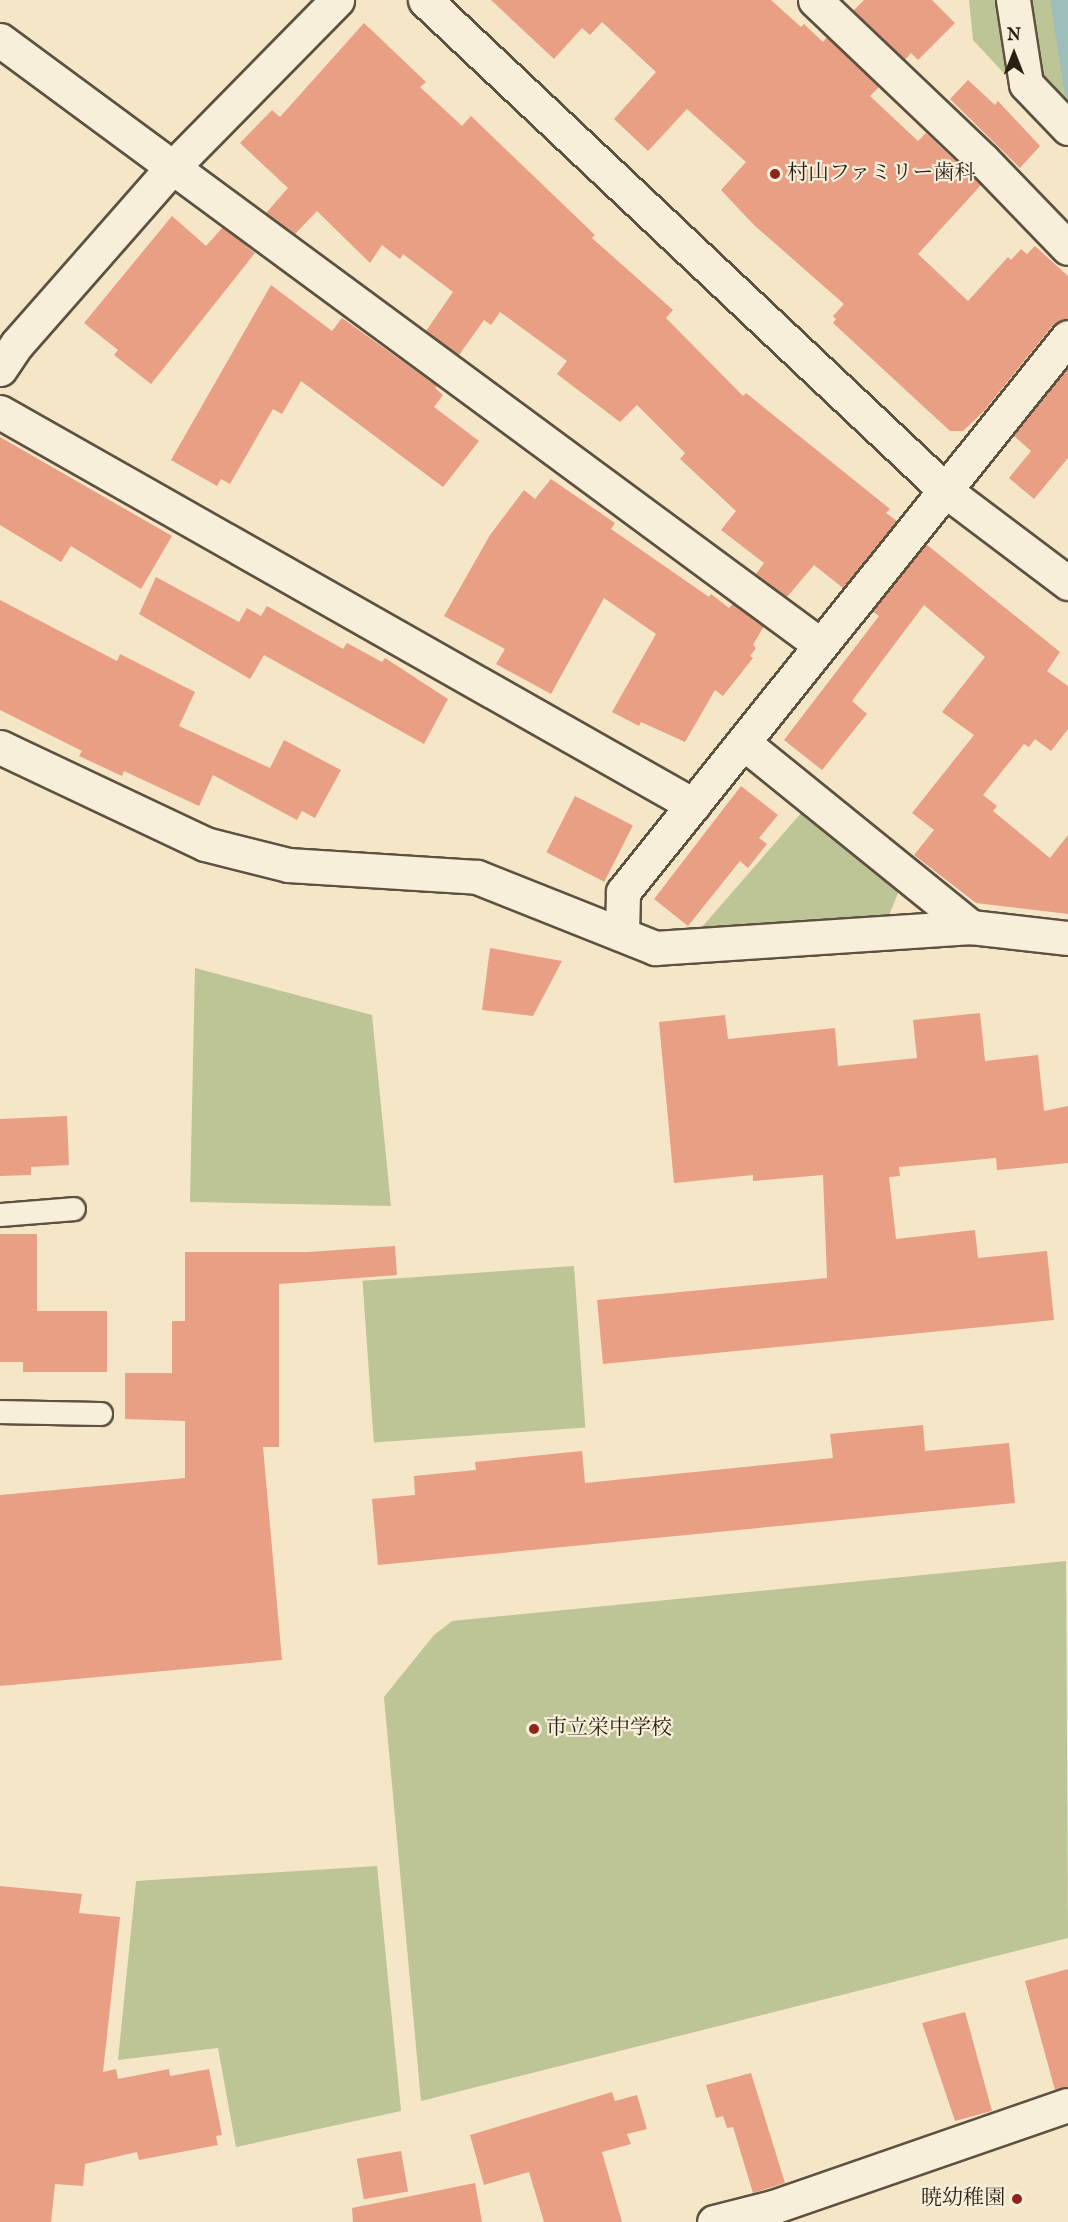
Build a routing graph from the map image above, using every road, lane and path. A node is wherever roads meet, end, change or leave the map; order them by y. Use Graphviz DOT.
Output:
graph roads {
  1 [pos="337,0"];
  2 [pos="425,0"];
  3 [pos="815,0"];
  4 [pos="1013,0"];
  5 [pos="0,40"];
  6 [pos="1068,128"];
  7 [pos="171,169"];
  8 [pos="1068,248"];
  9 [pos="1068,337"];
  10 [pos="0,369"];
  11 [pos="0,412"];
  12 [pos="946,491"];
  13 [pos="1068,583"];
  14 [pos="819,645"];
  15 [pos="745,744"];
  16 [pos="0,747"];
  17 [pos="693,805"];
  18 [pos="971,927"];
  19 [pos="622,934"];
  20 [pos="1068,938"];
  21 [pos="74,1209"];
  22 [pos="0,1215"];
  23 [pos="0,1412"];
  24 [pos="101,1414"];
  25 [pos="1068,2105"];
  26 [pos="775,2214"];
  27 [pos="714,2222"];
  1 -- 7 [label="street"];
  2 -- 12 [label="street"];
  3 -- 8 [label="street"];
  4 -- 6 [label="street"];
  5 -- 7 [label="street"];
  7 -- 10 [label="street"];
  7 -- 14 [label="street"];
  9 -- 12 [label="street"];
  11 -- 17 [label="street"];
  12 -- 13 [label="street"];
  12 -- 14 [label="street"];
  14 -- 15 [label="street"];
  15 -- 17 [label="street"];
  15 -- 18 [label="street"];
  16 -- 19 [label="street"];
  17 -- 19 [label="street"];
  18 -- 19 [label="street"];
  18 -- 20 [label="street"];
  21 -- 22 [label="lane"];
  23 -- 24 [label="lane"];
  25 -- 26 [label="street"];
  26 -- 27 [label="street"];
}
